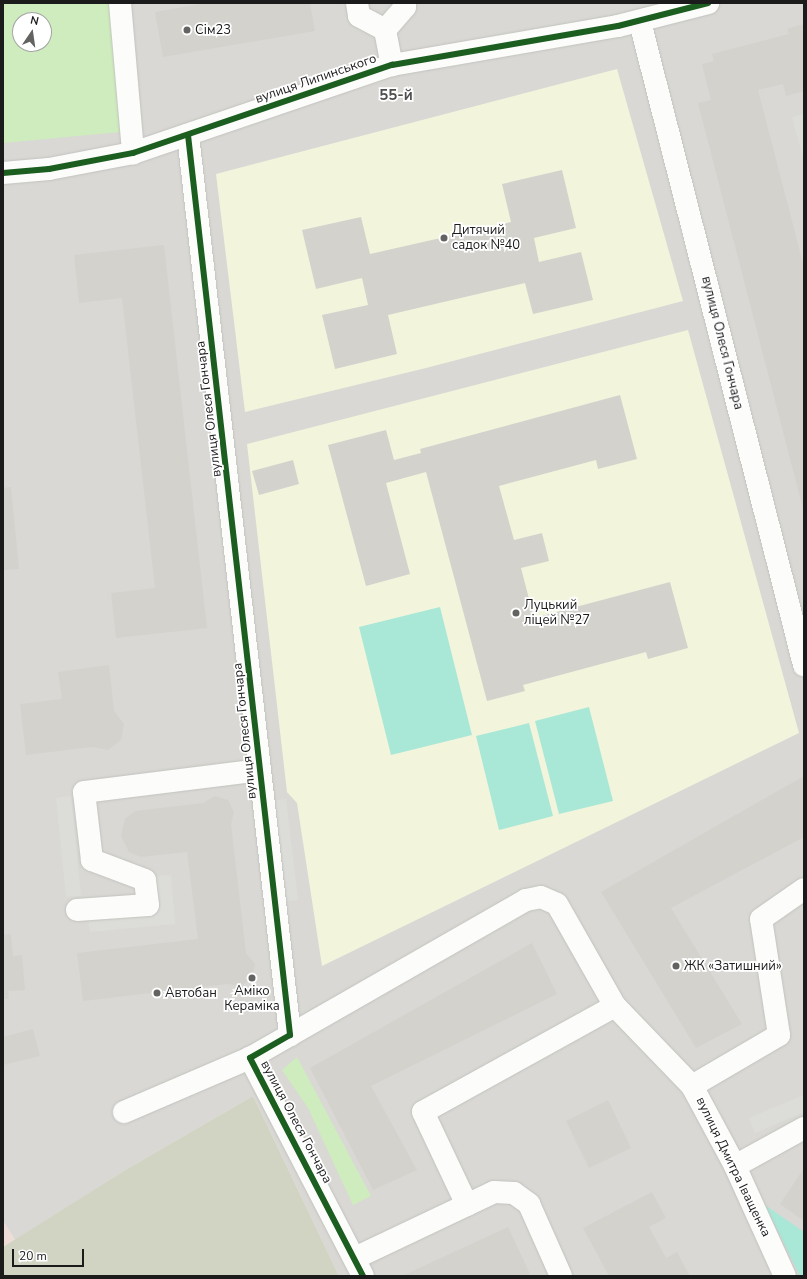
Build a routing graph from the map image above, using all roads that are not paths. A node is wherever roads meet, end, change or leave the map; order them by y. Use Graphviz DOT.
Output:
graph roads {
  1 [pos="120,3"];
  2 [pos="357,3"];
  3 [pos="404,3"];
  4 [pos="708,3"];
  5 [pos="649,14"];
  6 [pos="385,30"];
  7 [pos="392,65"];
  8 [pos="188,135"];
  9 [pos="133,153"];
  10 [pos="3,173"];
  11 [pos="804,665"];
  12 [pos="260,770"];
  13 [pos="804,889"];
  14 [pos="77,910"];
  15 [pos="615,1006"];
  16 [pos="290,1035"];
  17 [pos="250,1058"];
  18 [pos="692,1086"];
  19 [pos="124,1112"];
  20 [pos="804,1128"];
  21 [pos="735,1166"];
  22 [pos="467,1204"];
  23 [pos="359,1267"];
  24 [pos="561,1276"];
  25 [pos="785,1276"];
  1 -- 9 [label="street"];
  2 -- 6 [label="street"];
  3 -- 6 [label="street"];
  4 -- 5 [label="street, вулиця Липинського"];
  5 -- 7 [label="street, вулиця Липинського"];
  5 -- 11 [label="street, вулиця Олеся Гончара"];
  6 -- 7 [label="street"];
  7 -- 8 [label="street, вулиця Липинського"];
  8 -- 9 [label="street, вулиця Липинського"];
  8 -- 12 [label="street, вулиця Олеся Гончара"];
  9 -- 10 [label="street, вулиця Липинського"];
  12 -- 14 [label="street"];
  12 -- 16 [label="street, вулиця Олеся Гончара"];
  13 -- 18 [label="street"];
  15 -- 16 [label="street, вулиця Дмитра Іващенка"];
  15 -- 18 [label="street, вулиця Дмитра Іващенка"];
  15 -- 22 [label="street"];
  16 -- 17 [label="street, вулиця Олеся Гончара"];
  17 -- 19 [label="street"];
  17 -- 23 [label="street, вулиця Олеся Гончара"];
  18 -- 21 [label="street, вулиця Дмитра Іващенка"];
  20 -- 21 [label="street"];
  21 -- 25 [label="street, вулиця Дмитра Іващенка"];
  22 -- 23 [label="street"];
  22 -- 24 [label="street"];
}
